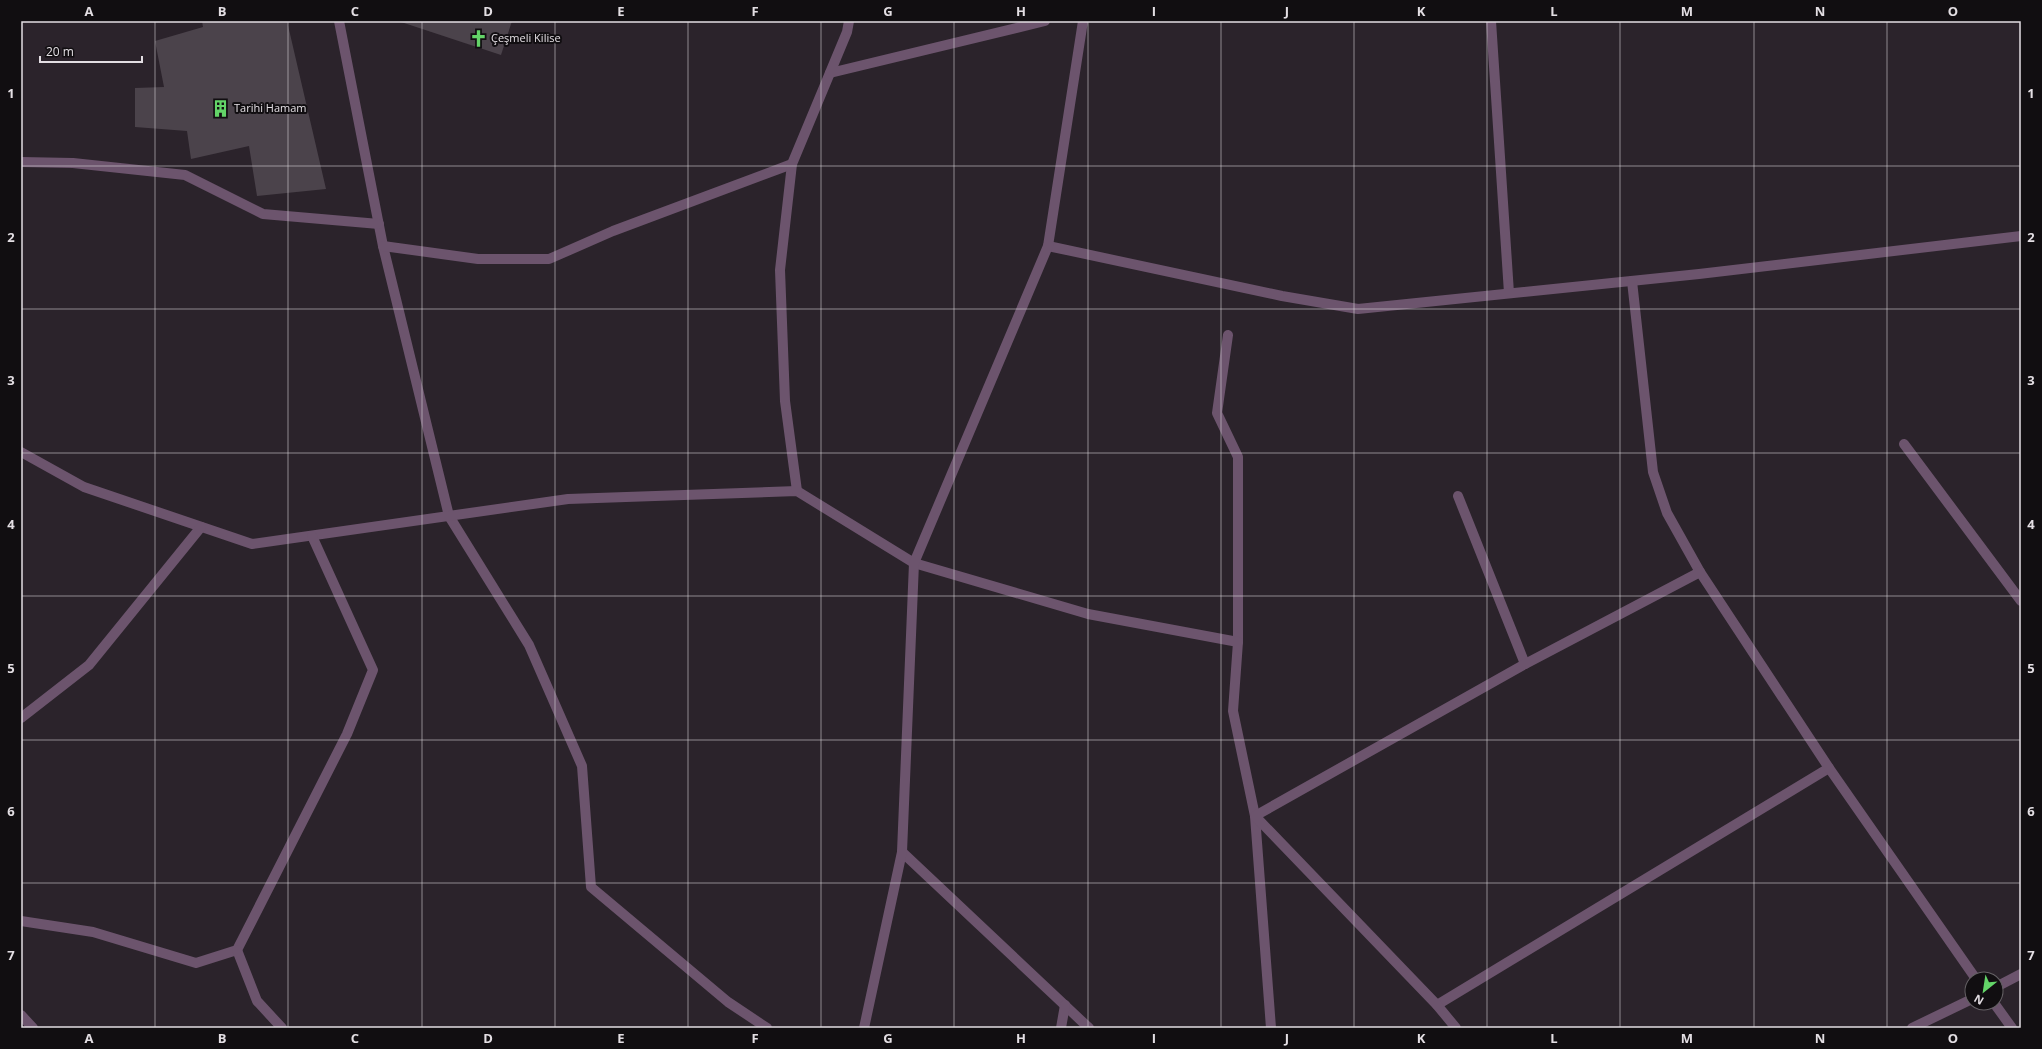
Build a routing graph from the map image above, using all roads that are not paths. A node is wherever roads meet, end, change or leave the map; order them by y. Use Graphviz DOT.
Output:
graph roads {
  1 [pos="339,21"];
  2 [pos="849,21"];
  3 [pos="1045,21"];
  4 [pos="1082,21"];
  5 [pos="1491,21"];
  6 [pos="830,73"];
  7 [pos="21,162"];
  8 [pos="792,164"];
  9 [pos="379,224"];
  10 [pos="2021,236"];
  11 [pos="383,246"];
  12 [pos="1048,246"];
  13 [pos="1632,280"];
  14 [pos="1509,293"];
  15 [pos="1228,335"];
  16 [pos="1904,444"];
  17 [pos="21,452"];
  18 [pos="797,491"];
  19 [pos="1458,496"];
  20 [pos="449,516"];
  21 [pos="201,527"];
  22 [pos="312,536"];
  23 [pos="914,563"];
  24 [pos="1700,572"];
  25 [pos="2021,601"];
  26 [pos="1238,642"];
  27 [pos="1525,664"];
  28 [pos="21,718"];
  29 [pos="1829,768"];
  30 [pos="1255,816"];
  31 [pos="902,852"];
  32 [pos="21,921"];
  33 [pos="237,950"];
  34 [pos="1970,971"];
  35 [pos="2021,974"];
  36 [pos="2004,983"];
  37 [pos="1964,1003"];
  38 [pos="1065,1005"];
  39 [pos="1437,1005"];
  40 [pos="2000,1011"];
  41 [pos="21,1015"];
  42 [pos="33,1028"];
  43 [pos="282,1028"];
  44 [pos="767,1028"];
  45 [pos="864,1028"];
  46 [pos="1061,1028"];
  47 [pos="1089,1028"];
  48 [pos="1271,1028"];
  49 [pos="1456,1028"];
  50 [pos="1912,1028"];
  51 [pos="2012,1028"];
  1 -- 9 [label="street"];
  2 -- 6 [label="street"];
  3 -- 6 [label="street"];
  4 -- 12 [label="street"];
  5 -- 14 [label="street"];
  6 -- 8 [label="street"];
  7 -- 9 [label="street"];
  8 -- 11 [label="street"];
  8 -- 18 [label="street"];
  9 -- 11 [label="street"];
  10 -- 13 [label="street"];
  11 -- 20 [label="street"];
  12 -- 14 [label="street"];
  12 -- 23 [label="street"];
  13 -- 14 [label="street"];
  13 -- 24 [label="street"];
  15 -- 26 [label="street"];
  16 -- 25 [label="street"];
  17 -- 21 [label="street"];
  18 -- 20 [label="street"];
  18 -- 23 [label="street"];
  19 -- 27 [label="street"];
  20 -- 22 [label="street"];
  20 -- 44 [label="street"];
  21 -- 22 [label="street"];
  21 -- 28 [label="street"];
  22 -- 33 [label="street"];
  23 -- 26 [label="street"];
  23 -- 31 [label="street"];
  24 -- 27 [label="street"];
  24 -- 29 [label="street"];
  26 -- 30 [label="street"];
  27 -- 30 [label="street"];
  29 -- 34 [label="street"];
  29 -- 39 [label="street"];
  30 -- 39 [label="street"];
  30 -- 48 [label="street"];
  31 -- 38 [label="street"];
  31 -- 45 [label="street"];
  32 -- 33 [label="street"];
  33 -- 43 [label="street"];
  35 -- 36 [label="street"];
  37 -- 50 [label="street"];
  38 -- 46 [label="street"];
  38 -- 47 [label="street"];
  39 -- 49 [label="street"];
  40 -- 51 [label="street"];
  41 -- 42 [label="street"];
}
